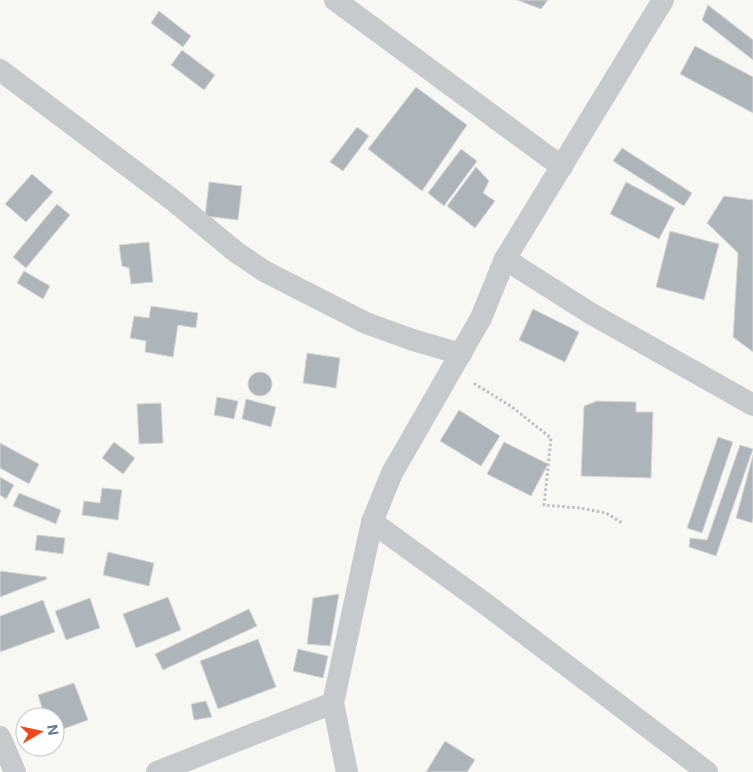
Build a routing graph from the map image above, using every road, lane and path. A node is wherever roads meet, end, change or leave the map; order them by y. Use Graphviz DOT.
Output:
graph roads {
  1 [pos="335,0"];
  2 [pos="662,0"];
  3 [pos="0,70"];
  4 [pos="562,166"];
  5 [pos="505,259"];
  6 [pos="461,354"];
  7 [pos="753,404"];
  8 [pos="372,522"];
  9 [pos="622,523"];
  10 [pos="333,703"];
  11 [pos="0,737"];
  12 [pos="15,772"];
  13 [pos="157,772"];
  14 [pos="347,772"];
  15 [pos="707,772"];
  1 -- 4 [label="street"];
  2 -- 4 [label="street"];
  3 -- 6 [label="street"];
  4 -- 5 [label="street"];
  5 -- 6 [label="street"];
  5 -- 7 [label="street"];
  6 -- 8 [label="street"];
  6 -- 9 [label="path"];
  8 -- 10 [label="street"];
  8 -- 15 [label="street"];
  10 -- 13 [label="street"];
  10 -- 14 [label="street"];
  11 -- 12 [label="street"];
}
